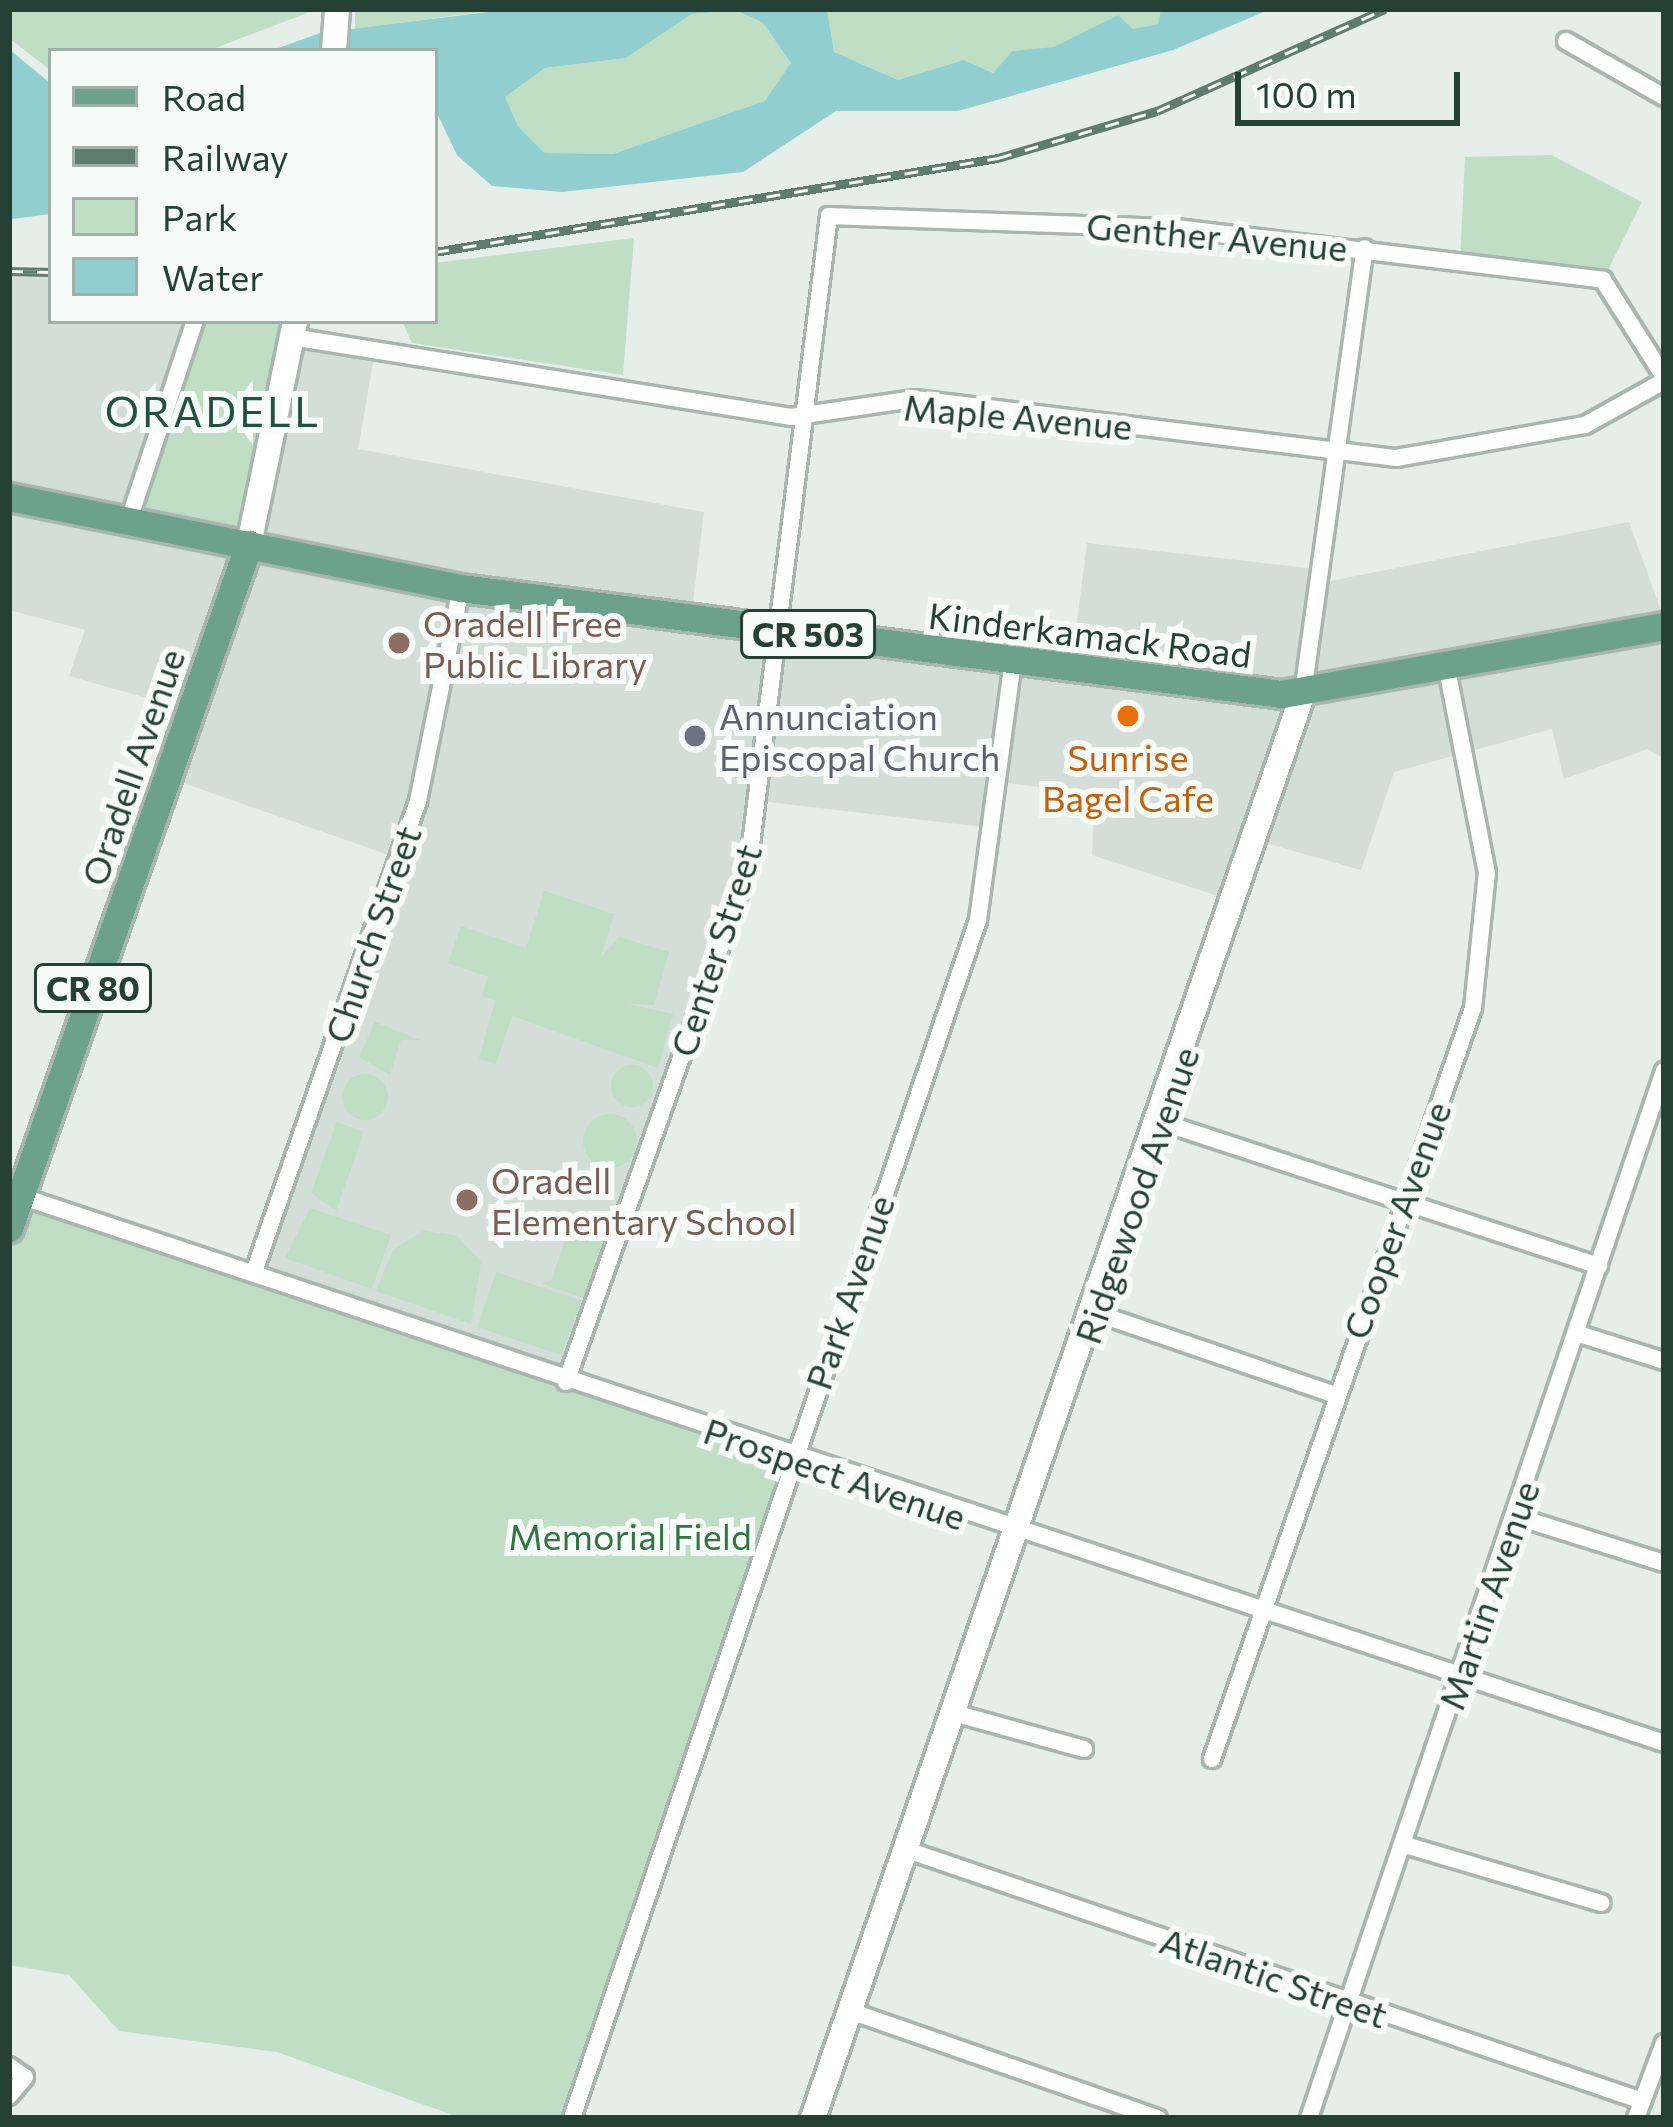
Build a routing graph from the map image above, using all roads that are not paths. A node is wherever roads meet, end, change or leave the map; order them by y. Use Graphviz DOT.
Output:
graph roads {
  1 [pos="336,14"];
  2 [pos="1566,41"];
  3 [pos="334,48"];
  4 [pos="1664,97"];
  5 [pos="829,216"];
  6 [pos="1364,248"];
  7 [pos="194,324"];
  8 [pos="293,329"];
  9 [pos="1664,379"];
  10 [pos="804,416"];
  11 [pos="1340,452"];
  12 [pos="11,504"];
  13 [pos="130,518"];
  14 [pos="249,544"];
  15 [pos="461,588"];
  16 [pos="1664,626"];
  17 [pos="777,629"];
  18 [pos="1013,661"];
  19 [pos="1447,670"];
  20 [pos="1302,696"];
  21 [pos="1664,1071"];
  22 [pos="1161,1122"];
  23 [pos="14,1194"];
  24 [pos="1405,1203"];
  25 [pos="9,1228"];
  26 [pos="1599,1266"];
  27 [pos="254,1272"];
  28 [pos="1096,1313"];
  29 [pos="1576,1333"];
  30 [pos="1664,1361"];
  31 [pos="566,1382"];
  32 [pos="1332,1394"];
  33 [pos="791,1458"];
  34 [pos="1515,1516"];
  35 [pos="1018,1536"];
  36 [pos="1664,1563"];
  37 [pos="1257,1612"];
  38 [pos="1460,1677"];
  39 [pos="954,1713"];
  40 [pos="1664,1743"];
  41 [pos="1084,1749"];
  42 [pos="1212,1759"];
  43 [pos="1402,1844"];
  44 [pos="907,1850"];
  45 [pos="1600,1903"];
  46 [pos="1348,2003"];
  47 [pos="850,2012"];
  48 [pos="1664,2043"];
  49 [pos="9,2066"];
  50 [pos="1658,2074"];
  51 [pos="9,2096"];
  52 [pos="1639,2109"];
  53 [pos="572,2118"];
  54 [pos="813,2118"];
  55 [pos="1158,2118"];
  56 [pos="1309,2118"];
  1 -- 3 [label="street"];
  2 -- 4 [label="street"];
  5 -- 6 [label="street, Genther Avenue"];
  5 -- 10 [label="street, Center Street"];
  6 -- 9 [label="street, Genther Avenue"];
  6 -- 11 [label="street, Ridgewood Avenue"];
  7 -- 13 [label="street"];
  8 -- 10 [label="street, Maple Avenue"];
  8 -- 14 [label="street, Oradell Avenue"];
  9 -- 11 [label="street, Maple Avenue"];
  10 -- 11 [label="street, Maple Avenue"];
  10 -- 17 [label="street, Center Street"];
  11 -- 20 [label="street, Ridgewood Avenue"];
  12 -- 13 [label="main road, Kinderkamack Road / CR 503"];
  13 -- 14 [label="main road, Kinderkamack Road / CR 503"];
  14 -- 15 [label="main road, Kinderkamack Road / CR 503"];
  14 -- 23 [label="main road, Oradell Avenue / CR 80"];
  15 -- 17 [label="main road, Kinderkamack Road / CR 503"];
  15 -- 27 [label="street, Church Street"];
  16 -- 19 [label="main road, Kinderkamack Road / CR 503"];
  17 -- 18 [label="main road, Kinderkamack Road / CR 503"];
  17 -- 31 [label="street, Center Street"];
  18 -- 20 [label="main road, Kinderkamack Road / CR 503"];
  18 -- 33 [label="street, Park Avenue"];
  19 -- 20 [label="main road, Kinderkamack Road / CR 503"];
  19 -- 24 [label="street, Cooper Avenue"];
  20 -- 22 [label="street, Ridgewood Avenue"];
  21 -- 26 [label="street, Martin Avenue"];
  22 -- 24 [label="street"];
  22 -- 28 [label="street, Ridgewood Avenue"];
  23 -- 25 [label="main road, Oradell Avenue / CR 80"];
  23 -- 27 [label="street, Prospect Avenue"];
  24 -- 26 [label="street"];
  24 -- 32 [label="street, Cooper Avenue"];
  26 -- 29 [label="street, Martin Avenue"];
  27 -- 31 [label="street, Prospect Avenue"];
  28 -- 32 [label="street"];
  28 -- 35 [label="street, Ridgewood Avenue"];
  29 -- 30 [label="street"];
  29 -- 34 [label="street, Martin Avenue"];
  31 -- 33 [label="street, Prospect Avenue"];
  32 -- 37 [label="street, Cooper Avenue"];
  33 -- 35 [label="street, Prospect Avenue"];
  33 -- 53 [label="street, Park Avenue"];
  34 -- 36 [label="street"];
  34 -- 38 [label="street, Martin Avenue"];
  35 -- 37 [label="street, Prospect Avenue"];
  35 -- 39 [label="street, Ridgewood Avenue"];
  37 -- 38 [label="street, Prospect Avenue"];
  37 -- 42 [label="street, Cooper Avenue"];
  38 -- 40 [label="street, Prospect Avenue"];
  38 -- 43 [label="street, Martin Avenue"];
  39 -- 41 [label="street"];
  39 -- 44 [label="street, Ridgewood Avenue"];
  43 -- 45 [label="street"];
  43 -- 46 [label="street, Martin Avenue"];
  44 -- 46 [label="street, Atlantic Street"];
  44 -- 47 [label="street, Ridgewood Avenue"];
  46 -- 52 [label="street, Atlantic Street"];
  46 -- 56 [label="street, Martin Avenue"];
  47 -- 54 [label="street, Ridgewood Avenue"];
  47 -- 55 [label="street"];
  48 -- 50 [label="street"];
  49 -- 51 [label="street"];
  50 -- 52 [label="street"];
}
